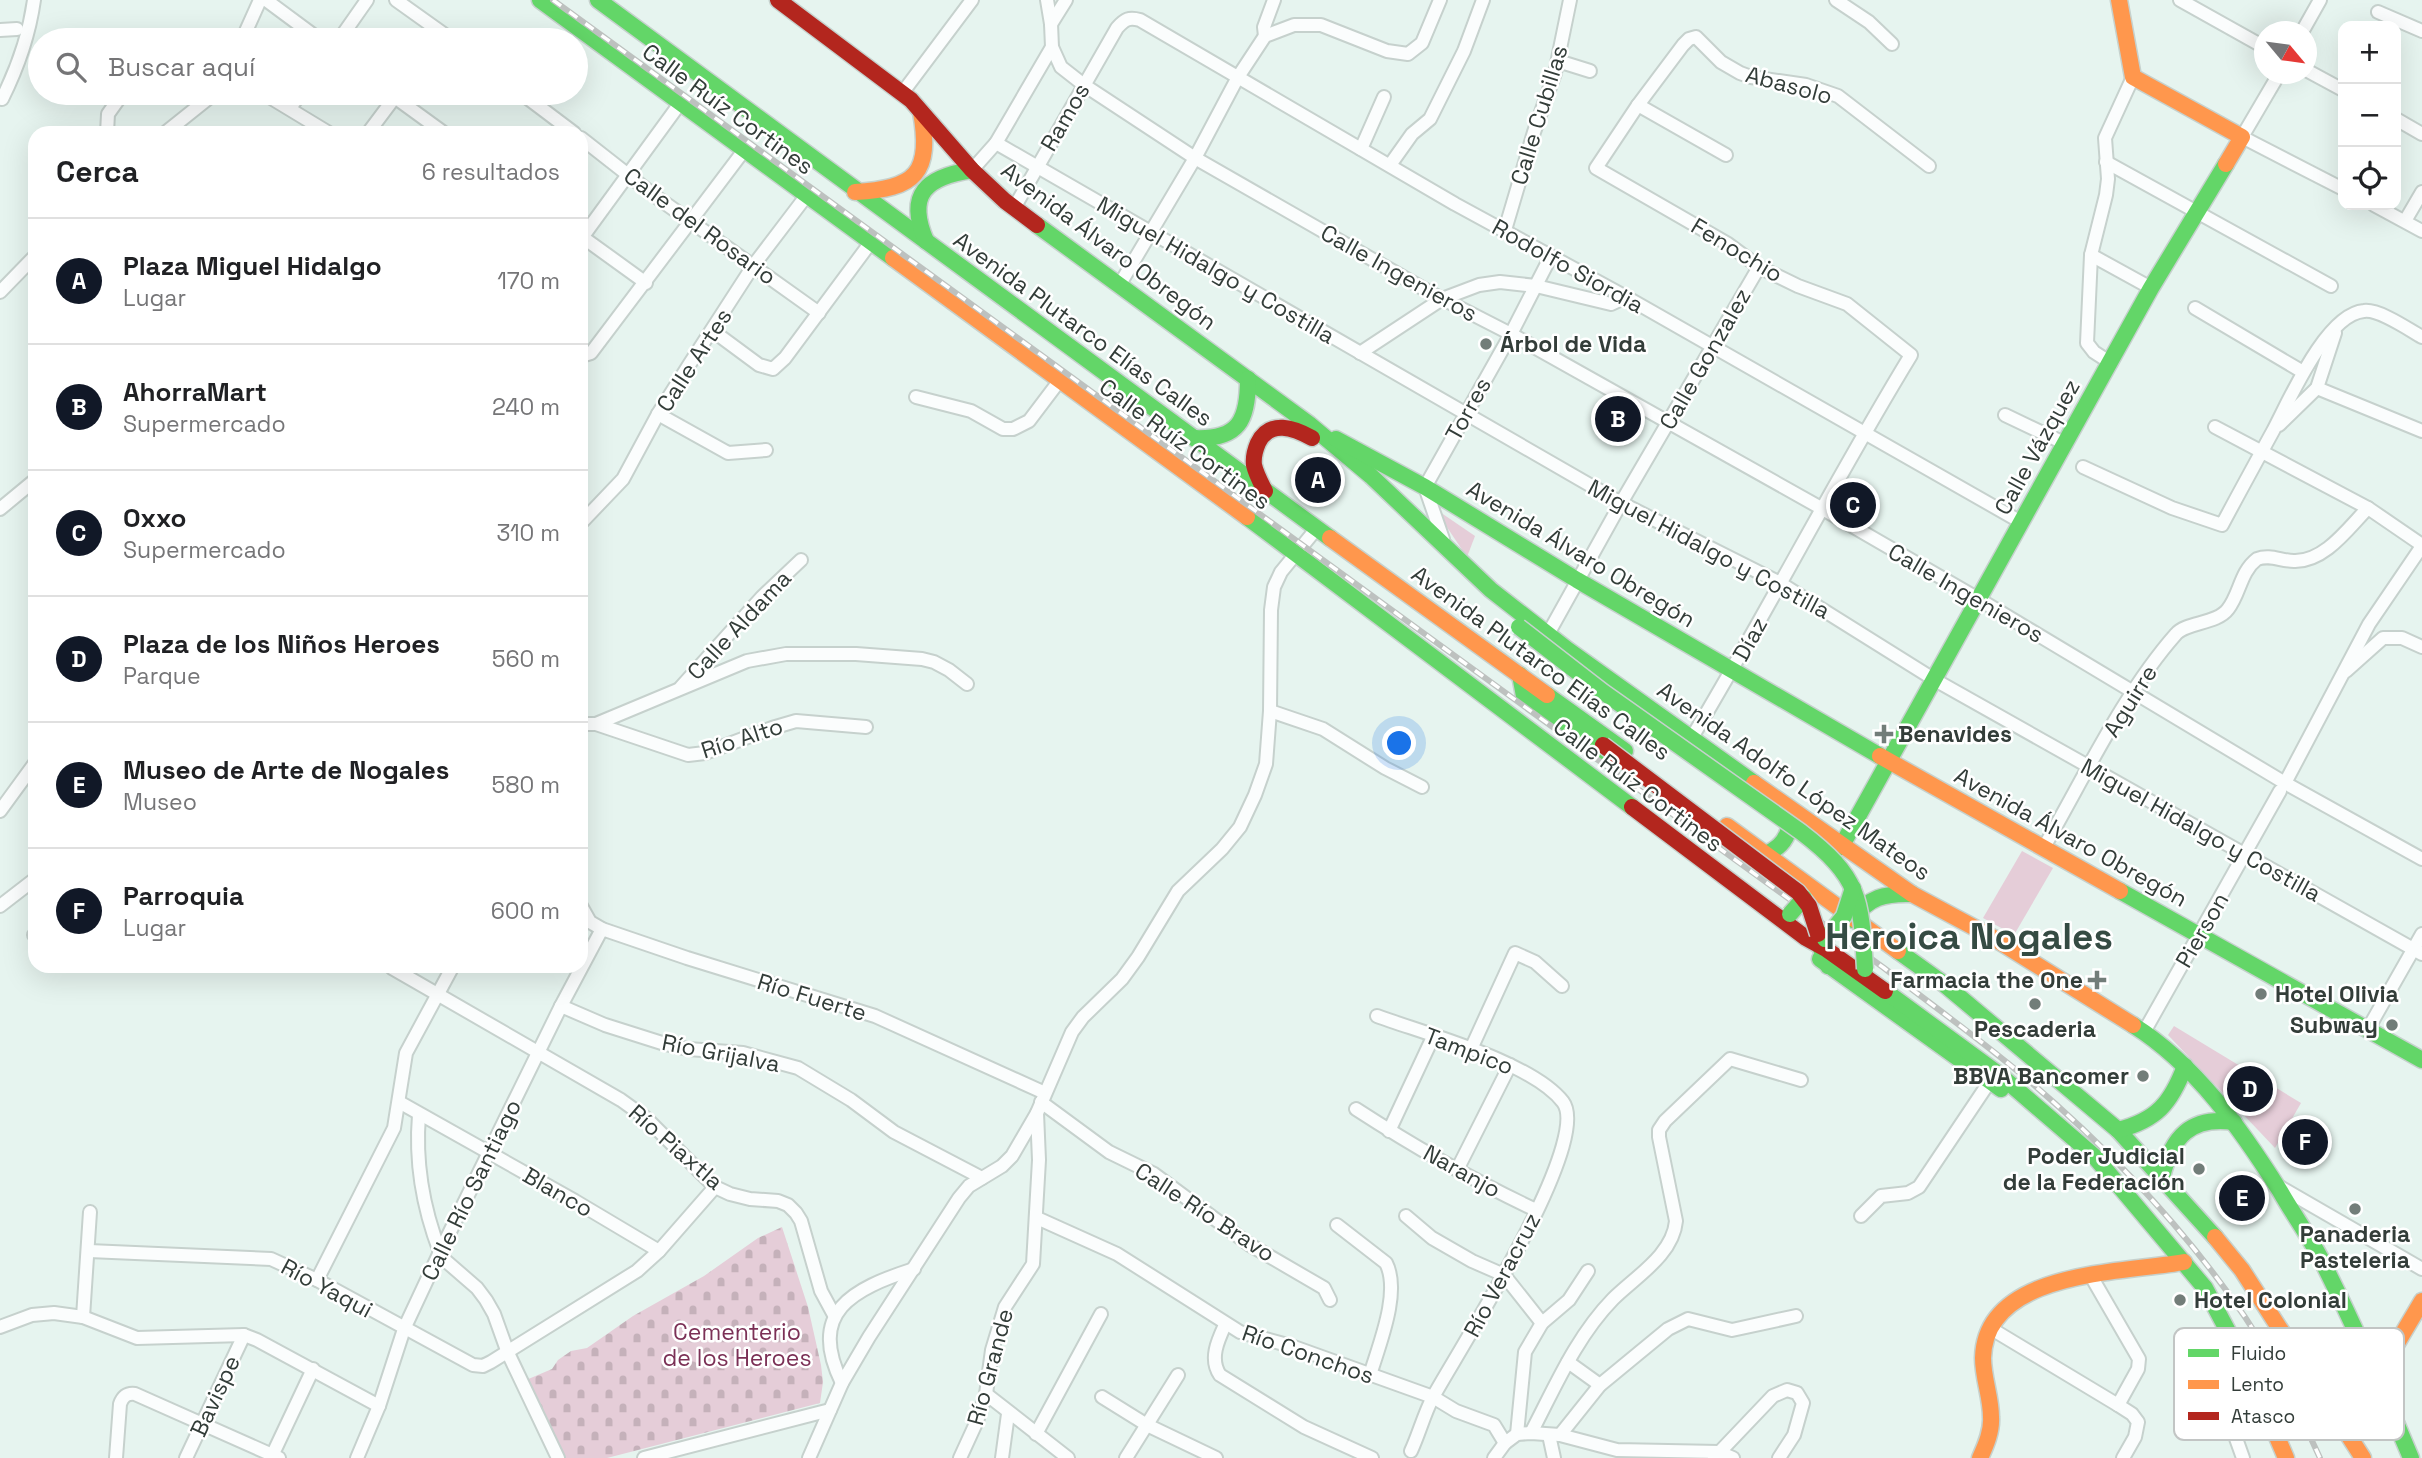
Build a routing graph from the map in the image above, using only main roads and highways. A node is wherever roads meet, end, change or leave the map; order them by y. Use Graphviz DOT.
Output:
graph roads {
  1 [pos="540,0"];
  2 [pos="598,0"];
  3 [pos="778,0"];
  4 [pos="2119,0"];
  5 [pos="579,28"];
  6 [pos="588,35"];
  7 [pos="920,111"];
  8 [pos="972,170"];
  9 [pos="912,178"];
  10 [pos="925,190"];
  11 [pos="855,192"];
  12 [pos="926,241"];
  13 [pos="1248,379"];
  14 [pos="1309,424"];
  15 [pos="1194,438"];
  16 [pos="1266,492"];
  17 [pos="1401,504"];
  18 [pos="1491,590"];
  19 [pos="1520,675"];
  20 [pos="1888,761"];
  21 [pos="1790,810"];
  22 [pos="1842,847"];
  23 [pos="1765,854"];
  24 [pos="1871,867"];
  25 [pos="1853,885"];
  26 [pos="1912,894"];
  27 [pos="1810,895"];
  28 [pos="1785,916"];
  29 [pos="1853,920"];
  30 [pos="1799,938"];
  31 [pos="1820,939"];
  32 [pos="1828,966"];
  33 [pos="1865,973"];
  34 [pos="2422,1060"];
  35 [pos="2185,1066"];
  36 [pos="2234,1122"];
  37 [pos="2118,1130"];
  38 [pos="2162,1177"];
  39 [pos="2112,1180"];
  40 [pos="2184,1262"];
  41 [pos="2422,1301"];
  42 [pos="2227,1328"];
  43 [pos="2271,1328"];
  44 [pos="2279,1328"];
  45 [pos="2354,1328"];
  46 [pos="2404,1332"];
  47 [pos="2278,1440"];
  48 [pos="2342,1440"];
  49 [pos="2351,1440"];
  50 [pos="2404,1440"];
  51 [pos="1980,1458"];
  52 [pos="2286,1458"];
  53 [pos="2354,1458"];
  54 [pos="2363,1458"];
  55 [pos="2411,1458"];
  1 -- 5 [label="main road, Calle Ruíz Cortines"];
  2 -- 11 [label="main road, Avenida Plutarco Elías Calles"];
  3 -- 7 [label="main road, Avenida Álvaro Obregón"];
  4 -- 20 [label="main road, Calle Vázquez"];
  6 -- 28 [label="main road, Calle Ruíz Cortines"];
  7 -- 8 [label="main road, Avenida Álvaro Obregón"];
  7 -- 9 [label="main road"];
  8 -- 10 [label="main road"];
  8 -- 13 [label="main road, Avenida Álvaro Obregón"];
  9 -- 10 [label="main road"];
  9 -- 11 [label="main road"];
  10 -- 12 [label="main road"];
  11 -- 12 [label="main road, Avenida Plutarco Elías Calles"];
  12 -- 15 [label="main road, Avenida Plutarco Elías Calles"];
  13 -- 14 [label="main road, Avenida Álvaro Obregón"];
  13 -- 15 [label="main road"];
  14 -- 17 [label="main road, Avenida Adolfo López Mateos"];
  14 -- 20 [label="main road, Avenida Álvaro Obregón"];
  15 -- 16 [label="main road, Avenida Plutarco Elías Calles"];
  16 -- 17 [label="main road"];
  16 -- 19 [label="main road, Avenida Plutarco Elías Calles"];
  17 -- 18 [label="main road, Avenida Adolfo López Mateos"];
  18 -- 21 [label="main road, Avenida Adolfo López Mateos"];
  18 -- 25 [label="main road, bridge"];
  19 -- 23 [label="main road, Avenida Plutarco Elías Calles"];
  19 -- 27 [label="main road, bridge"];
  19 -- 43 [label="main road"];
  20 -- 22 [label="main road, Calle Vázquez"];
  20 -- 34 [label="main road, Avenida Álvaro Obregón"];
  21 -- 22 [label="main road, Avenida Adolfo López Mateos"];
  21 -- 23 [label="main road"];
  22 -- 24 [label="main road, Avenida Adolfo López Mateos"];
  23 -- 27 [label="main road, Avenida Plutarco Elías Calles"];
  24 -- 26 [label="main road, Avenida Adolfo López Mateos"];
  24 -- 27 [label="main road"];
  25 -- 31 [label="main road, bridge"];
  25 -- 33 [label="main road, bridge"];
  26 -- 29 [label="main road"];
  26 -- 35 [label="main road, Avenida Adolfo López Mateos"];
  27 -- 28 [label="main road, bridge"];
  27 -- 29 [label="main road, Avenida Plutarco Elías Calles"];
  27 -- 31 [label="main road, bridge"];
  28 -- 30 [label="main road, Calle Ruíz Cortines"];
  29 -- 37 [label="main road, Avenida Plutarco Elías Calles"];
  30 -- 31 [label="main road"];
  30 -- 32 [label="main road, Calle Ruíz Cortines"];
  31 -- 32 [label="main road"];
  31 -- 33 [label="main road, Calle Ruíz Cortines"];
  32 -- 39 [label="main road, Calle Ruíz Cortines"];
  33 -- 39 [label="main road, Calle Ruíz Cortines"];
  35 -- 36 [label="main road, Avenida Adolfo López Mateos"];
  35 -- 37 [label="main road"];
  36 -- 38 [label="main road"];
  36 -- 45 [label="main road, Avenida Adolfo López Mateos"];
  37 -- 38 [label="main road, Avenida Plutarco Elías Calles"];
  38 -- 44 [label="main road, Avenida Plutarco Elías Calles"];
  39 -- 40 [label="main road, Calle Ruíz Cortines"];
  40 -- 42 [label="main road, Calle Ruíz Cortines"];
  40 -- 51 [label="main road"];
  41 -- 46 [label="main road"];
  47 -- 52 [label="main road, Calle Ruíz Cortines"];
  48 -- 53 [label="main road"];
  49 -- 54 [label="main road, Avenida Plutarco Elías Calles"];
  50 -- 55 [label="main road, Avenida Adolfo López Mateos"];
}
